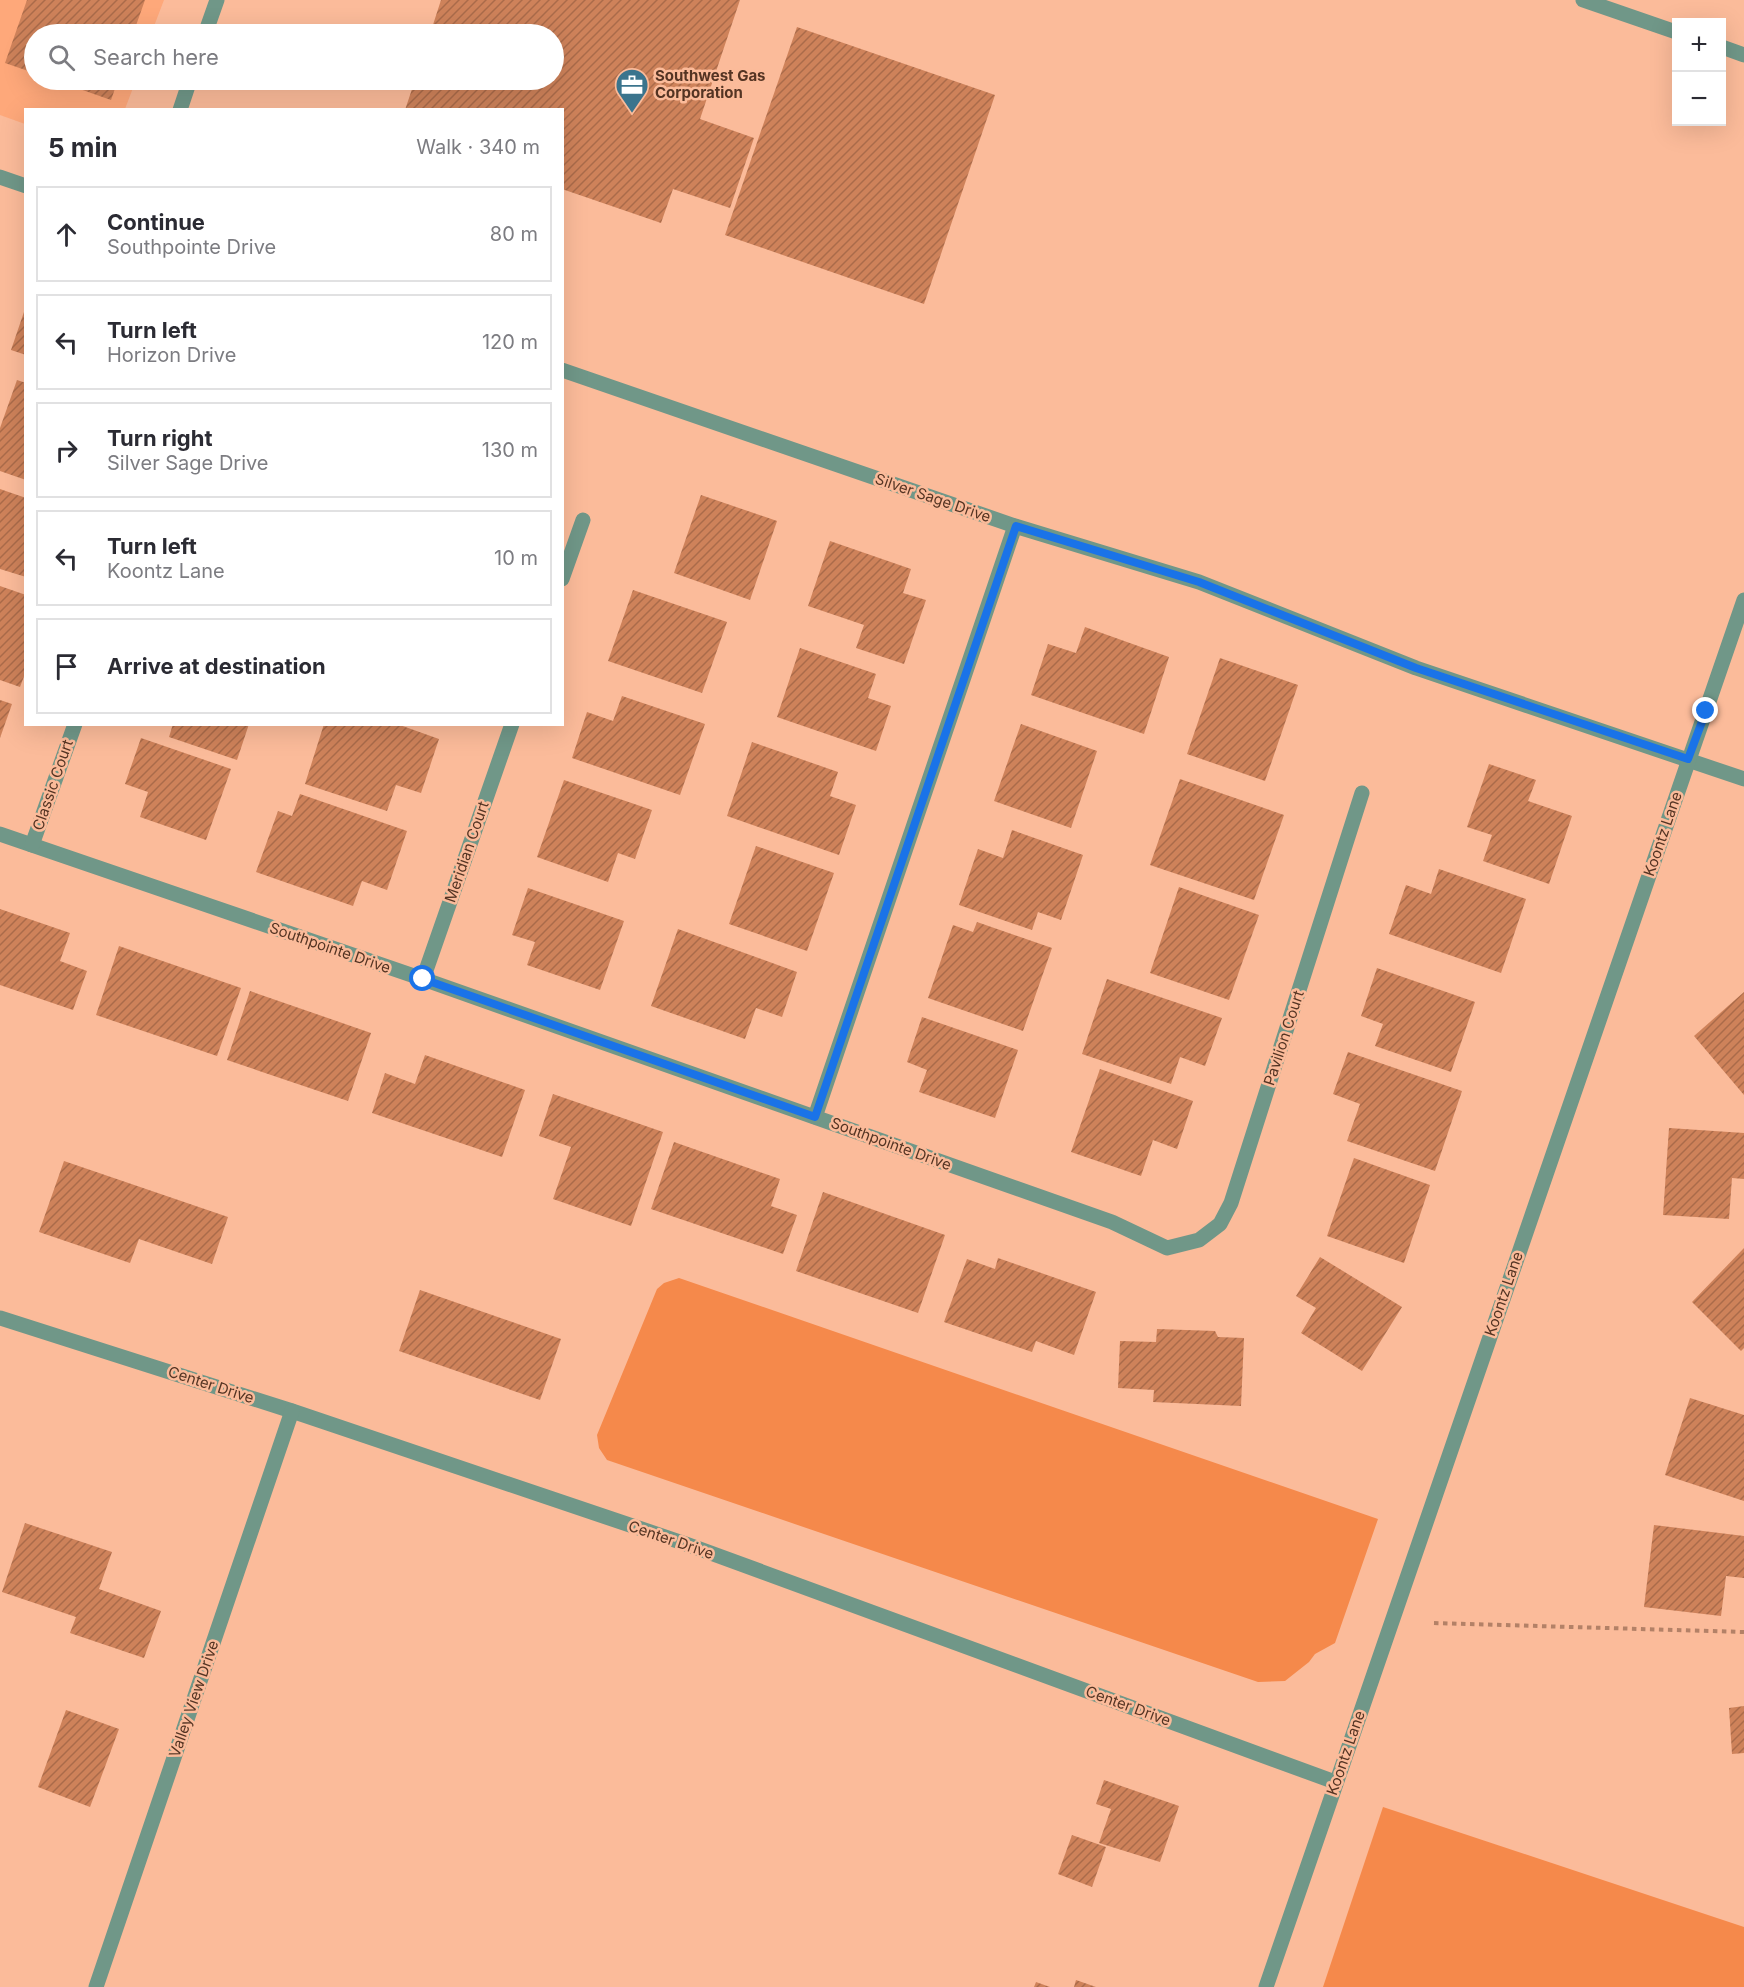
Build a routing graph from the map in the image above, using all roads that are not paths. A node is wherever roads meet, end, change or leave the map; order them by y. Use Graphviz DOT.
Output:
graph roads {
  1 [pos="217,0"];
  2 [pos="1583,0"];
  3 [pos="209,24"];
  4 [pos="1672,30"];
  5 [pos="1726,48"];
  6 [pos="1744,55"];
  7 [pos="187,90"];
  8 [pos="181,108"];
  9 [pos="0,177"];
  10 [pos="24,185"];
  11 [pos="564,371"];
  12 [pos="583,520"];
  13 [pos="1016,526"];
  14 [pos="564,573"];
  15 [pos="1744,600"];
  16 [pos="74,726"];
  17 [pos="511,726"];
  18 [pos="1688,759"];
  19 [pos="1744,779"];
  20 [pos="1362,793"];
  21 [pos="0,834"];
  22 [pos="32,845"];
  23 [pos="423,979"];
  24 [pos="815,1117"];
  25 [pos="1167,1248"];
  26 [pos="0,1318"];
  27 [pos="292,1411"];
  28 [pos="1335,1782"];
  29 [pos="96,1987"];
  30 [pos="1266,1987"];
  1 -- 3 [label="street"];
  2 -- 4 [label="street"];
  5 -- 6 [label="street"];
  7 -- 8 [label="street"];
  9 -- 10 [label="street"];
  11 -- 13 [label="street, Silver Sage Drive"];
  12 -- 14 [label="street"];
  13 -- 18 [label="street, Silver Sage Drive"];
  13 -- 24 [label="street"];
  15 -- 18 [label="street, Koontz Lane"];
  16 -- 22 [label="street, Classic Court"];
  17 -- 23 [label="street, Meridian Court"];
  18 -- 19 [label="street, Silver Sage Drive"];
  18 -- 28 [label="street, Koontz Lane"];
  20 -- 25 [label="street, Pavilion Court"];
  21 -- 22 [label="street, Southpointe Drive"];
  22 -- 23 [label="street, Southpointe Drive"];
  23 -- 24 [label="street, Southpointe Drive"];
  24 -- 25 [label="street, Southpointe Drive"];
  26 -- 27 [label="street, Center Drive"];
  27 -- 28 [label="street, Center Drive"];
  27 -- 29 [label="street, Valley View Drive"];
  28 -- 30 [label="street, Koontz Lane"];
}
